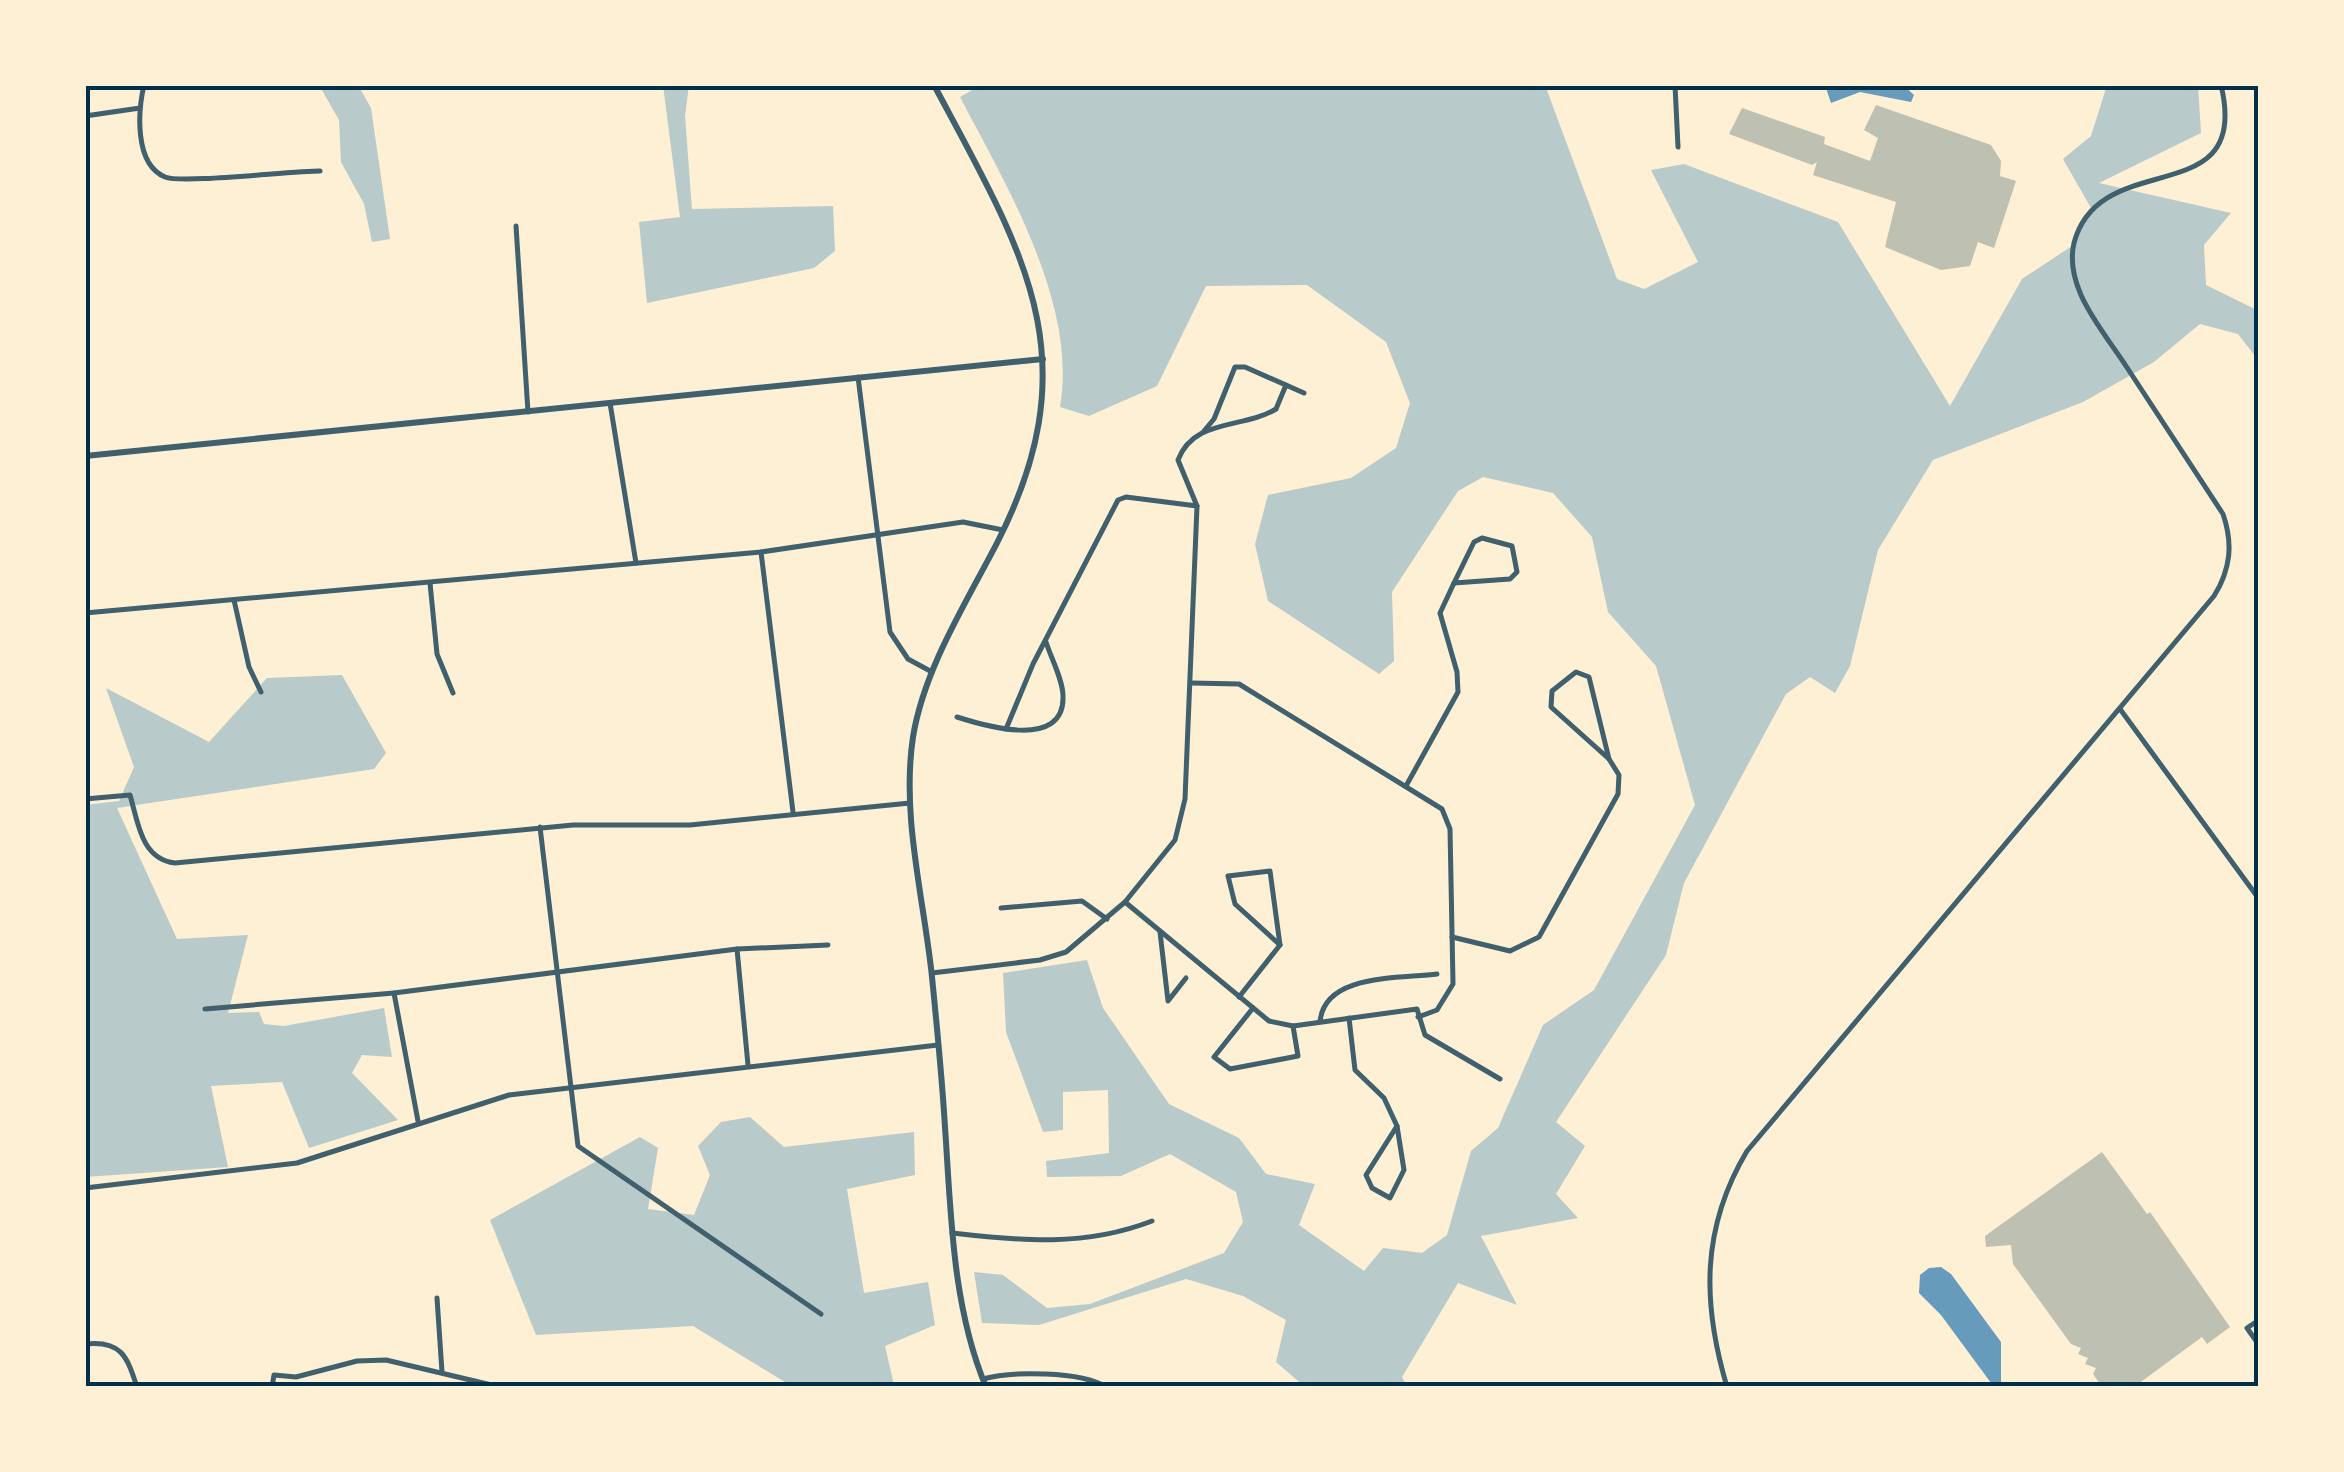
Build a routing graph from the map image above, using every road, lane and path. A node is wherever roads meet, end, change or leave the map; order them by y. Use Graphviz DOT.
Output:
graph roads {
  1 [pos="144,85"];
  2 [pos="934,85"];
  3 [pos="1675,85"];
  4 [pos="2221,85"];
  5 [pos="140,108"];
  6 [pos="85,116"];
  7 [pos="1678,147"];
  8 [pos="320,172"];
  9 [pos="516,226"];
  10 [pos="1044,359"];
  11 [pos="858,377"];
  12 [pos="1286,386"];
  13 [pos="1304,393"];
  14 [pos="610,403"];
  15 [pos="528,412"];
  16 [pos="1202,432"];
  17 [pos="85,456"];
  18 [pos="1197,506"];
  19 [pos="1003,530"];
  20 [pos="876,538"];
  21 [pos="761,552"];
  22 [pos="636,562"];
  23 [pos="430,583"];
  24 [pos="1454,583"];
  25 [pos="234,600"];
  26 [pos="85,613"];
  27 [pos="1046,642"];
  28 [pos="934,673"];
  29 [pos="1192,684"];
  30 [pos="261,692"];
  31 [pos="454,693"];
  32 [pos="2120,709"];
  33 [pos="957,717"];
  34 [pos="1006,729"];
  35 [pos="1609,759"];
  36 [pos="1406,786"];
  37 [pos="85,799"];
  38 [pos="910,803"];
  39 [pos="794,814"];
  40 [pos="540,827"];
  41 [pos="2259,899"];
  42 [pos="1124,902"];
  43 [pos="1000,908"];
  44 [pos="1107,919"];
  45 [pos="1160,932"];
  46 [pos="1452,937"];
  47 [pos="828,945"];
  48 [pos="1280,945"];
  49 [pos="737,948"];
  50 [pos="555,972"];
  51 [pos="932,974"];
  52 [pos="1437,974"];
  53 [pos="1186,978"];
  54 [pos="394,992"];
  55 [pos="1240,997"];
  56 [pos="1253,1008"];
  57 [pos="205,1009"];
  58 [pos="1418,1017"];
  59 [pos="1349,1018"];
  60 [pos="1320,1022"];
  61 [pos="1292,1026"];
  62 [pos="938,1045"];
  63 [pos="748,1066"];
  64 [pos="1500,1079"];
  65 [pos="572,1086"];
  66 [pos="418,1121"];
  67 [pos="1397,1126"];
  68 [pos="85,1188"];
  69 [pos="1152,1220"];
  70 [pos="952,1233"];
  71 [pos="437,1298"];
  72 [pos="821,1314"];
  73 [pos="2259,1320"];
  74 [pos="85,1344"];
  75 [pos="2259,1345"];
  76 [pos="442,1372"];
  77 [pos="984,1383"];
  78 [pos="137,1387"];
  79 [pos="272,1387"];
  80 [pos="500,1387"];
  81 [pos="1106,1387"];
  82 [pos="1727,1387"];
  1 -- 5 [label="street"];
  2 -- 10 [label="street"];
  3 -- 7 [label="street"];
  4 -- 32 [label="street"];
  5 -- 6 [label="street"];
  5 -- 8 [label="street"];
  9 -- 15 [label="street"];
  10 -- 11 [label="street"];
  10 -- 19 [label="street"];
  11 -- 14 [label="street"];
  11 -- 20 [label="street"];
  12 -- 13 [label="street"];
  12 -- 16 [label="street"];
  12 -- 16 [label="street"];
  14 -- 15 [label="street"];
  14 -- 22 [label="street"];
  15 -- 17 [label="street"];
  16 -- 18 [label="street"];
  18 -- 27 [label="street"];
  18 -- 29 [label="street"];
  19 -- 20 [label="street"];
  19 -- 28 [label="street"];
  20 -- 21 [label="street"];
  20 -- 28 [label="street"];
  21 -- 22 [label="street"];
  21 -- 39 [label="street"];
  22 -- 23 [label="street"];
  23 -- 25 [label="street"];
  23 -- 31 [label="street"];
  24 -- 24 [label="street"];
  24 -- 36 [label="street"];
  25 -- 26 [label="street"];
  25 -- 30 [label="street"];
  27 -- 34 [label="street"];
  27 -- 34 [label="street"];
  28 -- 38 [label="street"];
  29 -- 36 [label="street"];
  29 -- 42 [label="street"];
  32 -- 41 [label="street"];
  32 -- 82 [label="street"];
  33 -- 34 [label="street"];
  35 -- 35 [label="street"];
  35 -- 46 [label="street"];
  36 -- 46 [label="street"];
  37 -- 40 [label="street"];
  38 -- 39 [label="street"];
  38 -- 51 [label="street"];
  39 -- 40 [label="street"];
  40 -- 50 [label="street"];
  42 -- 44 [label="street"];
  42 -- 45 [label="street"];
  43 -- 44 [label="street"];
  44 -- 51 [label="street"];
  45 -- 53 [label="street"];
  45 -- 55 [label="street"];
  46 -- 58 [label="street"];
  47 -- 49 [label="street"];
  48 -- 48 [label="street"];
  48 -- 55 [label="street"];
  49 -- 50 [label="street"];
  49 -- 63 [label="street"];
  50 -- 54 [label="street"];
  50 -- 65 [label="street"];
  51 -- 62 [label="street"];
  52 -- 60 [label="street"];
  54 -- 57 [label="street"];
  54 -- 66 [label="street"];
  55 -- 56 [label="street"];
  56 -- 61 [label="street"];
  56 -- 61 [label="street"];
  58 -- 59 [label="street"];
  58 -- 64 [label="street"];
  59 -- 60 [label="street"];
  59 -- 67 [label="street"];
  60 -- 61 [label="street"];
  62 -- 63 [label="street"];
  62 -- 70 [label="street"];
  63 -- 65 [label="street"];
  65 -- 66 [label="street"];
  65 -- 72 [label="street"];
  66 -- 68 [label="street"];
  67 -- 67 [label="street"];
  69 -- 70 [label="street"];
  70 -- 77 [label="street"];
  71 -- 76 [label="street"];
  73 -- 75 [label="street"];
  74 -- 78 [label="street"];
  76 -- 79 [label="street"];
  76 -- 80 [label="street"];
  77 -- 81 [label="street"];
}
